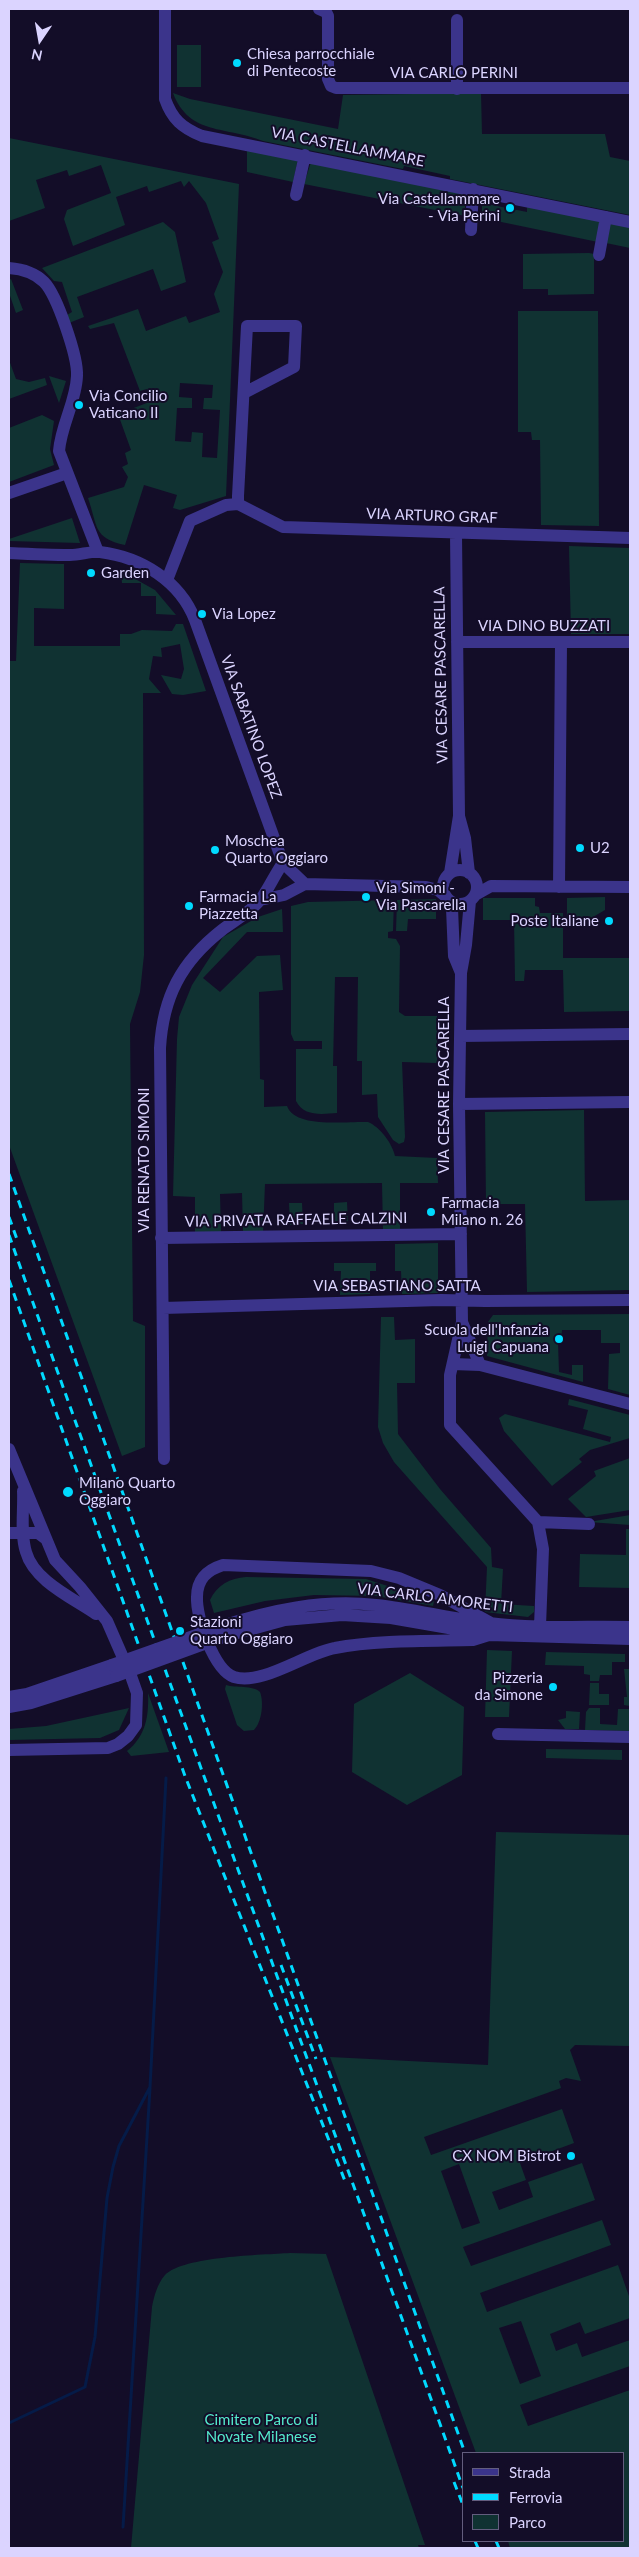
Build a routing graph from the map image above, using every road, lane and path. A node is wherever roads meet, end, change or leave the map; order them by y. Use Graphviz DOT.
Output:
graph roads {
  1 [pos="165,9"];
  2 [pos="319,9"];
  3 [pos="457,20"];
  4 [pos="630,88"];
  5 [pos="457,89"];
  6 [pos="306,155"];
  7 [pos="473,189"];
  8 [pos="296,195"];
  9 [pos="606,217"];
  10 [pos="630,222"];
  11 [pos="471,230"];
  12 [pos="599,255"];
  13 [pos="9,268"];
  14 [pos="244,393"];
  15 [pos="67,473"];
  16 [pos="9,493"];
  17 [pos="238,504"];
  18 [pos="456,534"];
  19 [pos="630,538"];
  20 [pos="98,552"];
  21 [pos="9,553"];
  22 [pos="167,580"];
  23 [pos="457,642"];
  24 [pos="630,642"];
  25 [pos="561,643"];
  26 [pos="459,816"];
  27 [pos="283,863"];
  28 [pos="447,876"];
  29 [pos="472,876"];
  30 [pos="304,884"];
  31 [pos="491,886"];
  32 [pos="426,887"];
  33 [pos="559,887"];
  34 [pos="630,887"];
  35 [pos="447,898"];
  36 [pos="472,898"];
  37 [pos="260,900"];
  38 [pos="461,973"];
  39 [pos="630,1034"];
  40 [pos="460,1036"];
  41 [pos="630,1102"];
  42 [pos="459,1104"];
  43 [pos="461,1234"];
  44 [pos="161,1238"];
  45 [pos="462,1300"];
  46 [pos="630,1300"];
  47 [pos="163,1308"];
  48 [pos="462,1322"];
  49 [pos="453,1364"];
  50 [pos="480,1365"];
  51 [pos="630,1404"];
  52 [pos="9,1449"];
  53 [pos="164,1459"];
  54 [pos="23,1480"];
  55 [pos="538,1522"];
  56 [pos="589,1524"];
  57 [pos="24,1532"];
  58 [pos="9,1533"];
  59 [pos="46,1539"];
  60 [pos="63,1570"];
  61 [pos="53,1586"];
  62 [pos="107,1621"];
  63 [pos="540,1626"];
  64 [pos="630,1627"];
  65 [pos="490,1629"];
  66 [pos="630,1639"];
  67 [pos="114,1670"];
  68 [pos="9,1697"];
  69 [pos="9,1707"];
  70 [pos="498,1734"];
  71 [pos="630,1737"];
  72 [pos="9,1750"];
  1 -- 6 [label="street, VIA CASTELLAMMARE"];
  2 -- 5 [label="street, VIA CARLO PERINI"];
  3 -- 5 [label="street"];
  4 -- 5 [label="street, VIA CARLO PERINI"];
  6 -- 7 [label="street, VIA CASTELLAMMARE"];
  6 -- 8 [label="street"];
  7 -- 9 [label="street, VIA CASTELLAMMARE"];
  7 -- 11 [label="street"];
  9 -- 10 [label="street, VIA CASTELLAMMARE"];
  9 -- 12 [label="street"];
  13 -- 15 [label="street"];
  14 -- 14 [label="street"];
  14 -- 17 [label="street"];
  15 -- 16 [label="street"];
  15 -- 20 [label="street"];
  17 -- 18 [label="street, VIA ARTURO GRAF"];
  17 -- 22 [label="street"];
  18 -- 19 [label="street, VIA ARTURO GRAF"];
  18 -- 23 [label="street, VIA CESARE PASCARELLA"];
  20 -- 21 [label="street, VIA SABATINO LOPEZ"];
  20 -- 22 [label="street, VIA SABATINO LOPEZ"];
  22 -- 27 [label="street, VIA SABATINO LOPEZ"];
  23 -- 25 [label="street, VIA DINO BUZZATI"];
  23 -- 26 [label="street, VIA CESARE PASCARELLA"];
  24 -- 25 [label="street, VIA DINO BUZZATI"];
  25 -- 33 [label="street"];
  26 -- 28 [label="street"];
  26 -- 29 [label="street"];
  27 -- 30 [label="street, VIA SABATINO LOPEZ"];
  27 -- 37 [label="street, VIA RENATO SIMONI"];
  28 -- 29 [label="street"];
  28 -- 32 [label="street"];
  28 -- 35 [label="street"];
  29 -- 31 [label="street"];
  29 -- 36 [label="street"];
  30 -- 32 [label="street, VIA RENATO SIMONI"];
  30 -- 37 [label="street, VIA RENATO SIMONI"];
  31 -- 33 [label="street"];
  31 -- 36 [label="street"];
  32 -- 35 [label="street, VIA RENATO SIMONI"];
  33 -- 34 [label="street"];
  35 -- 36 [label="street"];
  35 -- 38 [label="street"];
  36 -- 38 [label="street"];
  37 -- 44 [label="street, VIA RENATO SIMONI"];
  38 -- 40 [label="street, VIA CESARE PASCARELLA"];
  39 -- 40 [label="street"];
  40 -- 42 [label="street, VIA CESARE PASCARELLA"];
  41 -- 42 [label="street"];
  42 -- 43 [label="street, VIA CESARE PASCARELLA"];
  43 -- 44 [label="street, VIA PRIVATA RAFFAELE CALZINI"];
  43 -- 45 [label="street, VIA CESARE PASCARELLA"];
  44 -- 47 [label="street, VIA RENATO SIMONI"];
  45 -- 46 [label="street, VIA SEBASTIANO SATTA"];
  45 -- 47 [label="street, VIA SEBASTIANO SATTA"];
  45 -- 48 [label="street, VIA CESARE PASCARELLA"];
  47 -- 53 [label="street, VIA RENATO SIMONI"];
  48 -- 49 [label="street, VIA CESARE PASCARELLA"];
  48 -- 50 [label="street"];
  49 -- 50 [label="street"];
  49 -- 55 [label="street, VIA CESARE PASCARELLA"];
  50 -- 51 [label="street"];
  52 -- 54 [label="street"];
  54 -- 57 [label="street"];
  54 -- 59 [label="street"];
  55 -- 56 [label="street"];
  55 -- 63 [label="street"];
  57 -- 58 [label="street"];
  57 -- 59 [label="street"];
  57 -- 61 [label="street"];
  59 -- 60 [label="street"];
  60 -- 61 [label="street"];
  60 -- 62 [label="street"];
  61 -- 62 [label="street"];
  62 -- 72 [label="street"];
  63 -- 64 [label="street, VIA CARLO AMORETTI"];
  63 -- 65 [label="street, VIA CARLO AMORETTI"];
  65 -- 65 [label="street, VIA CARLO AMORETTI"];
  65 -- 66 [label="street, VIA CARLO AMORETTI"];
  65 -- 67 [label="street, VIA CARLO AMORETTI, bridge"];
  67 -- 68 [label="street, VIA CARLO AMORETTI"];
  67 -- 69 [label="street, VIA CARLO AMORETTI"];
  70 -- 71 [label="street"];
}
